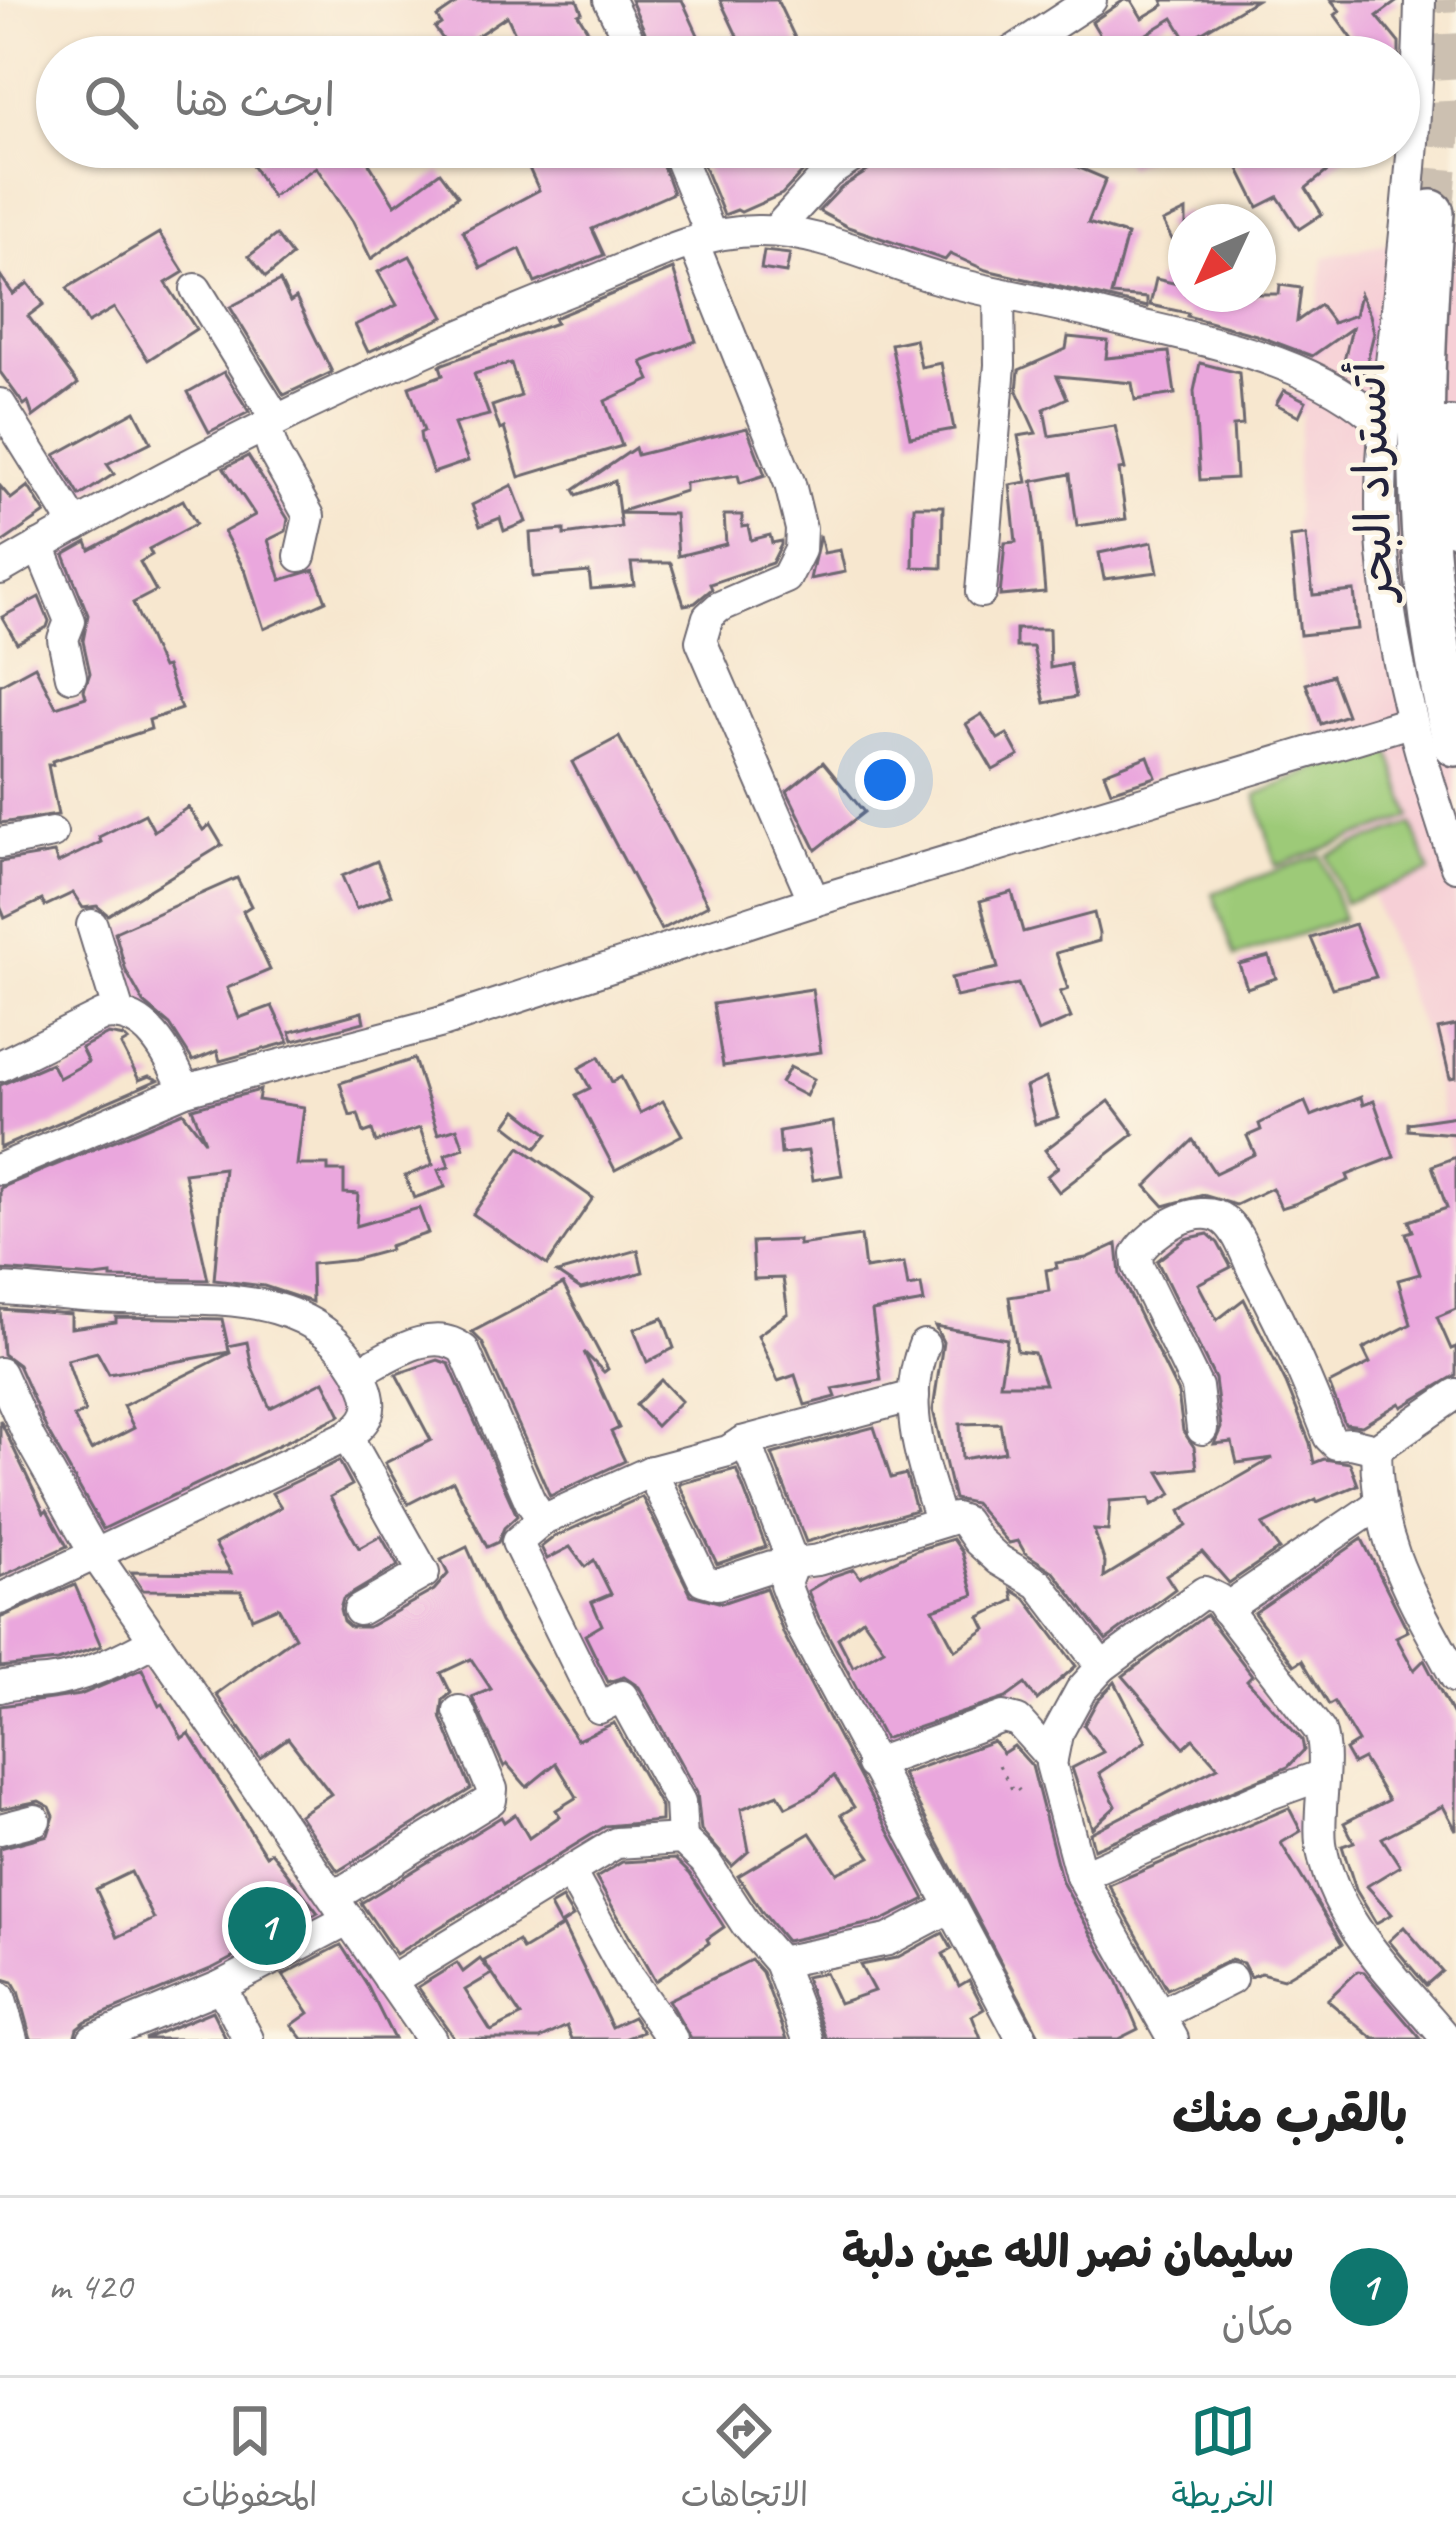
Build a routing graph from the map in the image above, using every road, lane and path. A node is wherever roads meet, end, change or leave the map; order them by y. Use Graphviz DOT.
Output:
graph roads {
  1 [pos="609,0"];
  2 [pos="1091,0"];
  3 [pos="1420,0"];
  4 [pos="627,36"];
  5 [pos="1036,36"];
  6 [pos="1419,36"];
  7 [pos="680,168"];
  8 [pos="836,168"];
  9 [pos="1409,168"];
  10 [pos="1431,213"];
  11 [pos="775,231"];
  12 [pos="702,238"];
  13 [pos="196,289"];
  14 [pos="1456,291"];
  15 [pos="999,293"];
  16 [pos="0,404"];
  17 [pos="271,422"];
  18 [pos="1383,425"];
  19 [pos="1456,523"];
  20 [pos="76,526"];
  21 [pos="39,546"];
  22 [pos="300,556"];
  23 [pos="0,569"];
  24 [pos="981,592"];
  25 [pos="71,676"];
  26 [pos="1410,722"];
  27 [pos="1456,742"];
  28 [pos="52,833"];
  29 [pos="0,843"];
  30 [pos="1456,866"];
  31 [pos="814,901"];
  32 [pos="92,925"];
  33 [pos="119,1012"];
  34 [pos="0,1066"];
  35 [pos="185,1090"];
  36 [pos="0,1169"];
  37 [pos="0,1289"];
  38 [pos="924,1345"];
  39 [pos="359,1372"];
  40 [pos="2,1387"];
  41 [pos="1456,1394"];
  42 [pos="914,1396"];
  43 [pos="1202,1429"];
  44 [pos="346,1436"];
  45 [pos="742,1442"];
  46 [pos="1376,1449"];
  47 [pos="651,1471"];
  48 [pos="1379,1504"];
  49 [pos="543,1520"];
  50 [pos="940,1520"];
  51 [pos="94,1554"];
  52 [pos="793,1563"];
  53 [pos="0,1599"];
  54 [pos="1226,1609"];
  55 [pos="359,1610"];
  56 [pos="154,1640"];
  57 [pos="1102,1667"];
  58 [pos="1456,1678"];
  59 [pos="0,1687"];
  60 [pos="459,1711"];
  61 [pos="1052,1761"];
  62 [pos="872,1764"];
  63 [pos="999,1765"];
  64 [pos="1320,1776"];
  65 [pos="35,1820"];
  66 [pos="0,1829"];
  67 [pos="682,1839"];
  68 [pos="570,1873"];
  69 [pos="1081,1876"];
  70 [pos="952,1907"];
  71 [pos="342,1908"];
  72 [pos="779,1962"];
  73 [pos="1231,1979"];
  74 [pos="390,1982"];
  75 [pos="221,1985"];
  76 [pos="0,1997"];
  77 [pos="1166,2027"];
  78 [pos="110,2036"];
  79 [pos="12,2039"];
  80 [pos="248,2039"];
  81 [pos="431,2039"];
  82 [pos="672,2039"];
  83 [pos="808,2039"];
  84 [pos="1022,2039"];
  85 [pos="1447,2039"];
  1 -- 4 [label="street"];
  2 -- 5 [label="street"];
  3 -- 6 [label="street"];
  7 -- 12 [label="street"];
  8 -- 11 [label="street"];
  9 -- 18 [label="street"];
  10 -- 27 [label="highway, أتستراد البحر"];
  11 -- 12 [label="street"];
  11 -- 15 [label="street"];
  12 -- 17 [label="street"];
  12 -- 31 [label="street"];
  13 -- 17 [label="street"];
  14 -- 19 [label="highway, أتستراد البحر"];
  15 -- 18 [label="street"];
  15 -- 24 [label="street"];
  16 -- 20 [label="street"];
  17 -- 20 [label="street"];
  17 -- 22 [label="street"];
  18 -- 26 [label="street"];
  20 -- 21 [label="street"];
  21 -- 23 [label="street"];
  21 -- 25 [label="street"];
  26 -- 30 [label="street"];
  26 -- 31 [label="street"];
  28 -- 29 [label="street"];
  31 -- 35 [label="street"];
  32 -- 33 [label="street"];
  33 -- 34 [label="street"];
  33 -- 35 [label="street"];
  35 -- 36 [label="street"];
  37 -- 39 [label="street"];
  38 -- 42 [label="street"];
  39 -- 44 [label="street"];
  39 -- 49 [label="street"];
  40 -- 51 [label="street"];
  41 -- 46 [label="street"];
  42 -- 45 [label="street"];
  42 -- 50 [label="street"];
  43 -- 46 [label="street"];
  44 -- 51 [label="street"];
  44 -- 55 [label="street"];
  45 -- 47 [label="street"];
  45 -- 52 [label="street"];
  46 -- 48 [label="street"];
  47 -- 49 [label="street"];
  47 -- 52 [label="street"];
  48 -- 54 [label="street"];
  48 -- 58 [label="street"];
  49 -- 67 [label="street"];
  50 -- 52 [label="street"];
  50 -- 57 [label="street"];
  51 -- 53 [label="street"];
  51 -- 56 [label="street"];
  52 -- 62 [label="street"];
  54 -- 57 [label="street"];
  54 -- 64 [label="street"];
  56 -- 59 [label="street"];
  56 -- 71 [label="street"];
  57 -- 61 [label="street"];
  60 -- 71 [label="street"];
  61 -- 62 [label="street"];
  61 -- 63 [label="path"];
  61 -- 69 [label="street"];
  62 -- 70 [label="street"];
  64 -- 69 [label="street"];
  64 -- 85 [label="street"];
  65 -- 66 [label="street"];
  67 -- 68 [label="street"];
  67 -- 72 [label="street"];
  68 -- 74 [label="street"];
  68 -- 82 [label="street"];
  69 -- 77 [label="street"];
  70 -- 72 [label="street"];
  70 -- 84 [label="street"];
  71 -- 74 [label="street"];
  71 -- 75 [label="street"];
  72 -- 83 [label="street"];
  73 -- 77 [label="street"];
  74 -- 81 [label="street"];
  75 -- 78 [label="street"];
  75 -- 80 [label="street"];
  76 -- 79 [label="street"];
}
